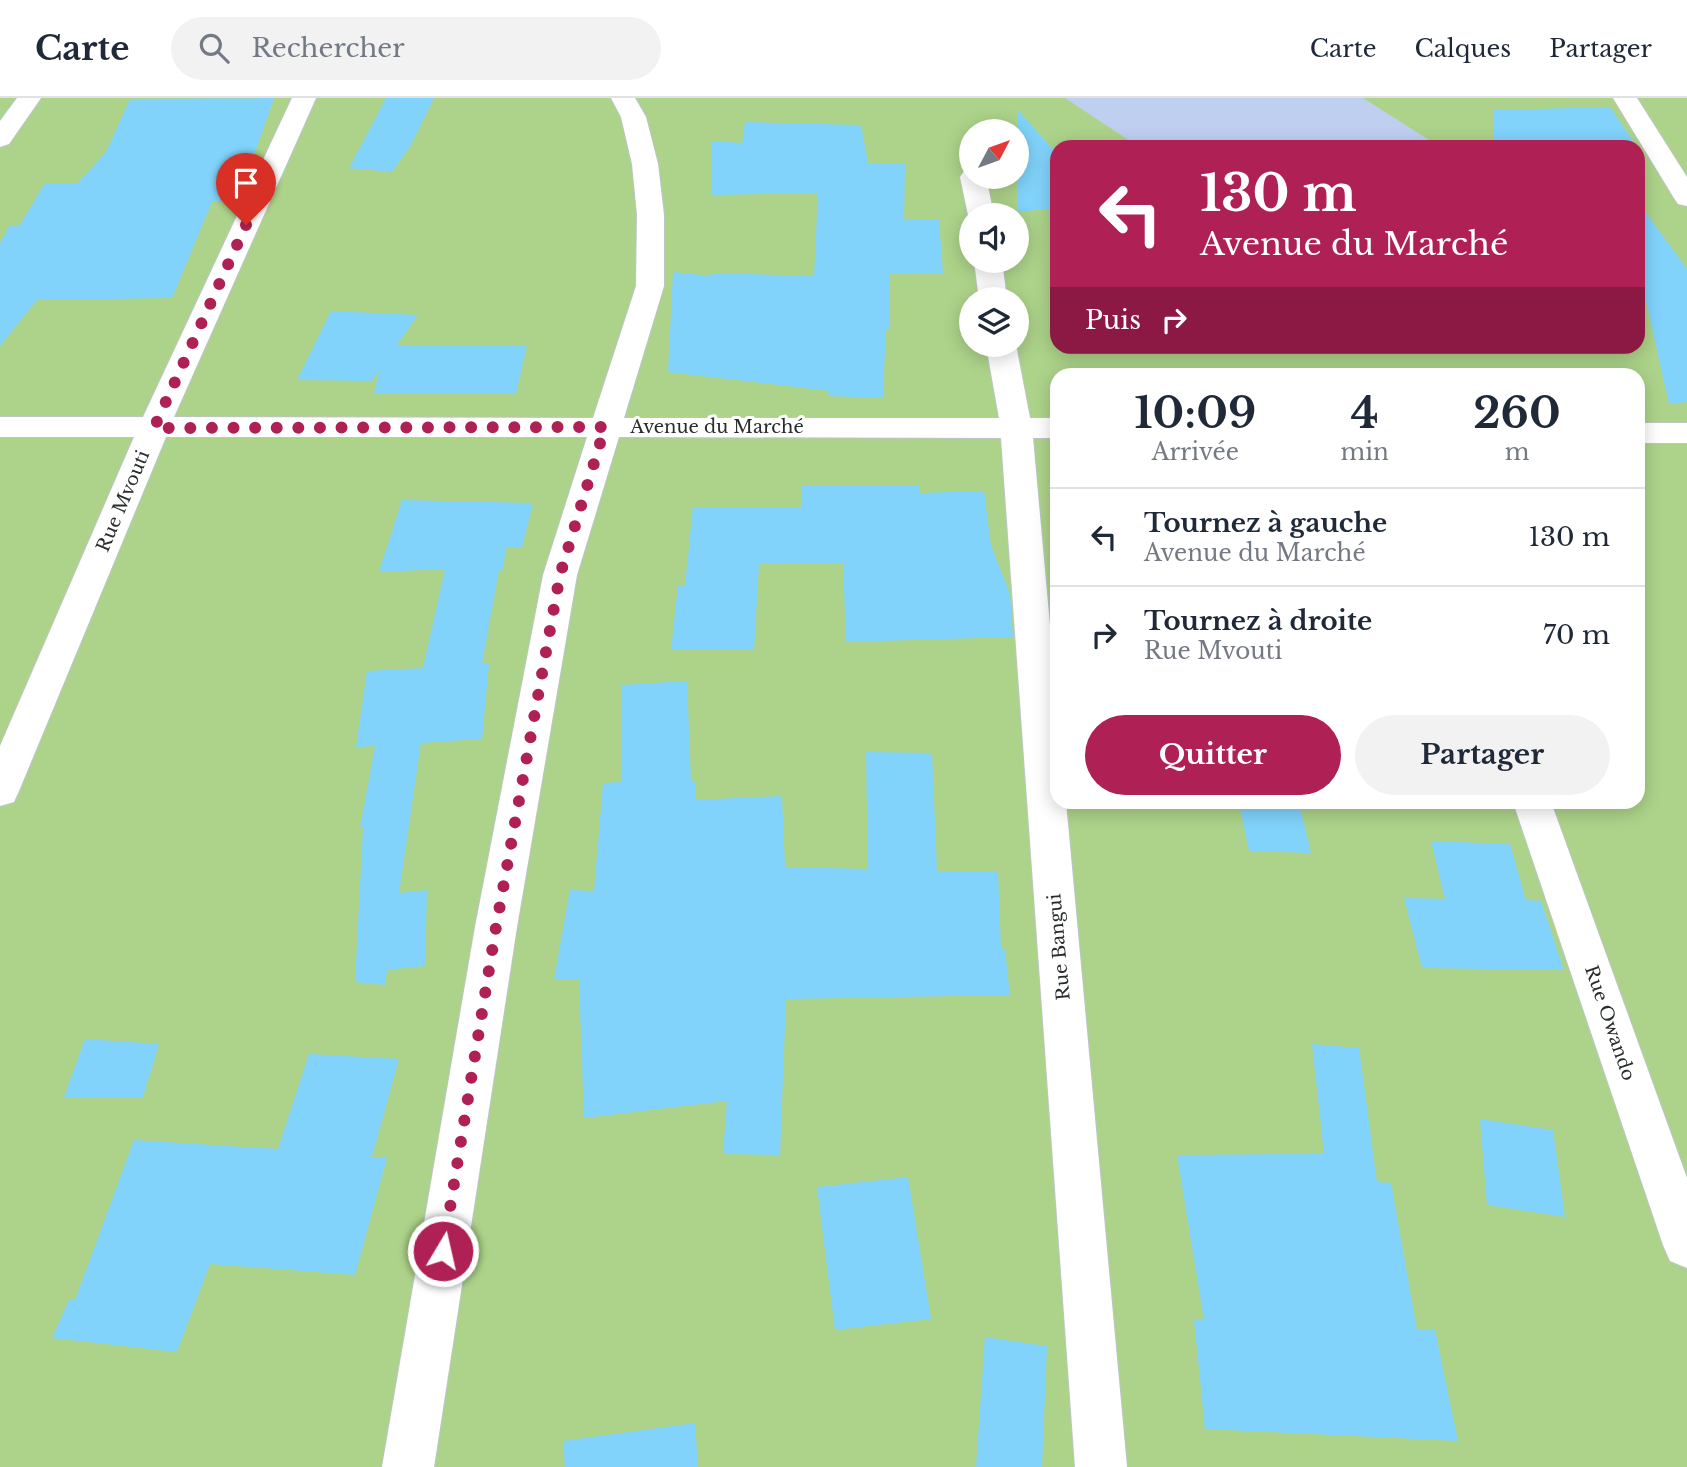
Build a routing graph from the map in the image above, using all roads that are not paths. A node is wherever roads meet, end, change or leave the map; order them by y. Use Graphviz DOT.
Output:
graph roads {
  1 [pos="29,98"];
  2 [pos="304,98"];
  3 [pos="624,98"];
  4 [pos="1625,98"];
  5 [pos="0,139"];
  6 [pos="1687,198"];
  7 [pos="1003,357"];
  8 [pos="0,427"];
  9 [pos="605,427"];
  10 [pos="1016,427"];
  11 [pos="154,428"];
  12 [pos="1050,428"];
  13 [pos="1645,433"];
  14 [pos="1687,433"];
  15 [pos="0,791"];
  16 [pos="1534,809"];
  17 [pos="1687,1245"];
  18 [pos="408,1467"];
  19 [pos="1101,1467"];
  1 -- 5 [label="street"];
  2 -- 11 [label="street, Rue Mvouti"];
  3 -- 9 [label="street"];
  4 -- 6 [label="street"];
  7 -- 10 [label="street, Rue Bangui"];
  8 -- 11 [label="street, Avenue du Marché"];
  9 -- 10 [label="street, Avenue du Marché"];
  9 -- 11 [label="street, Avenue du Marché"];
  9 -- 18 [label="street"];
  10 -- 12 [label="street, Avenue du Marché"];
  10 -- 19 [label="street, Rue Bangui"];
  11 -- 15 [label="street, Rue Mvouti"];
  13 -- 14 [label="street"];
  16 -- 17 [label="street, Rue Owando"];
}
